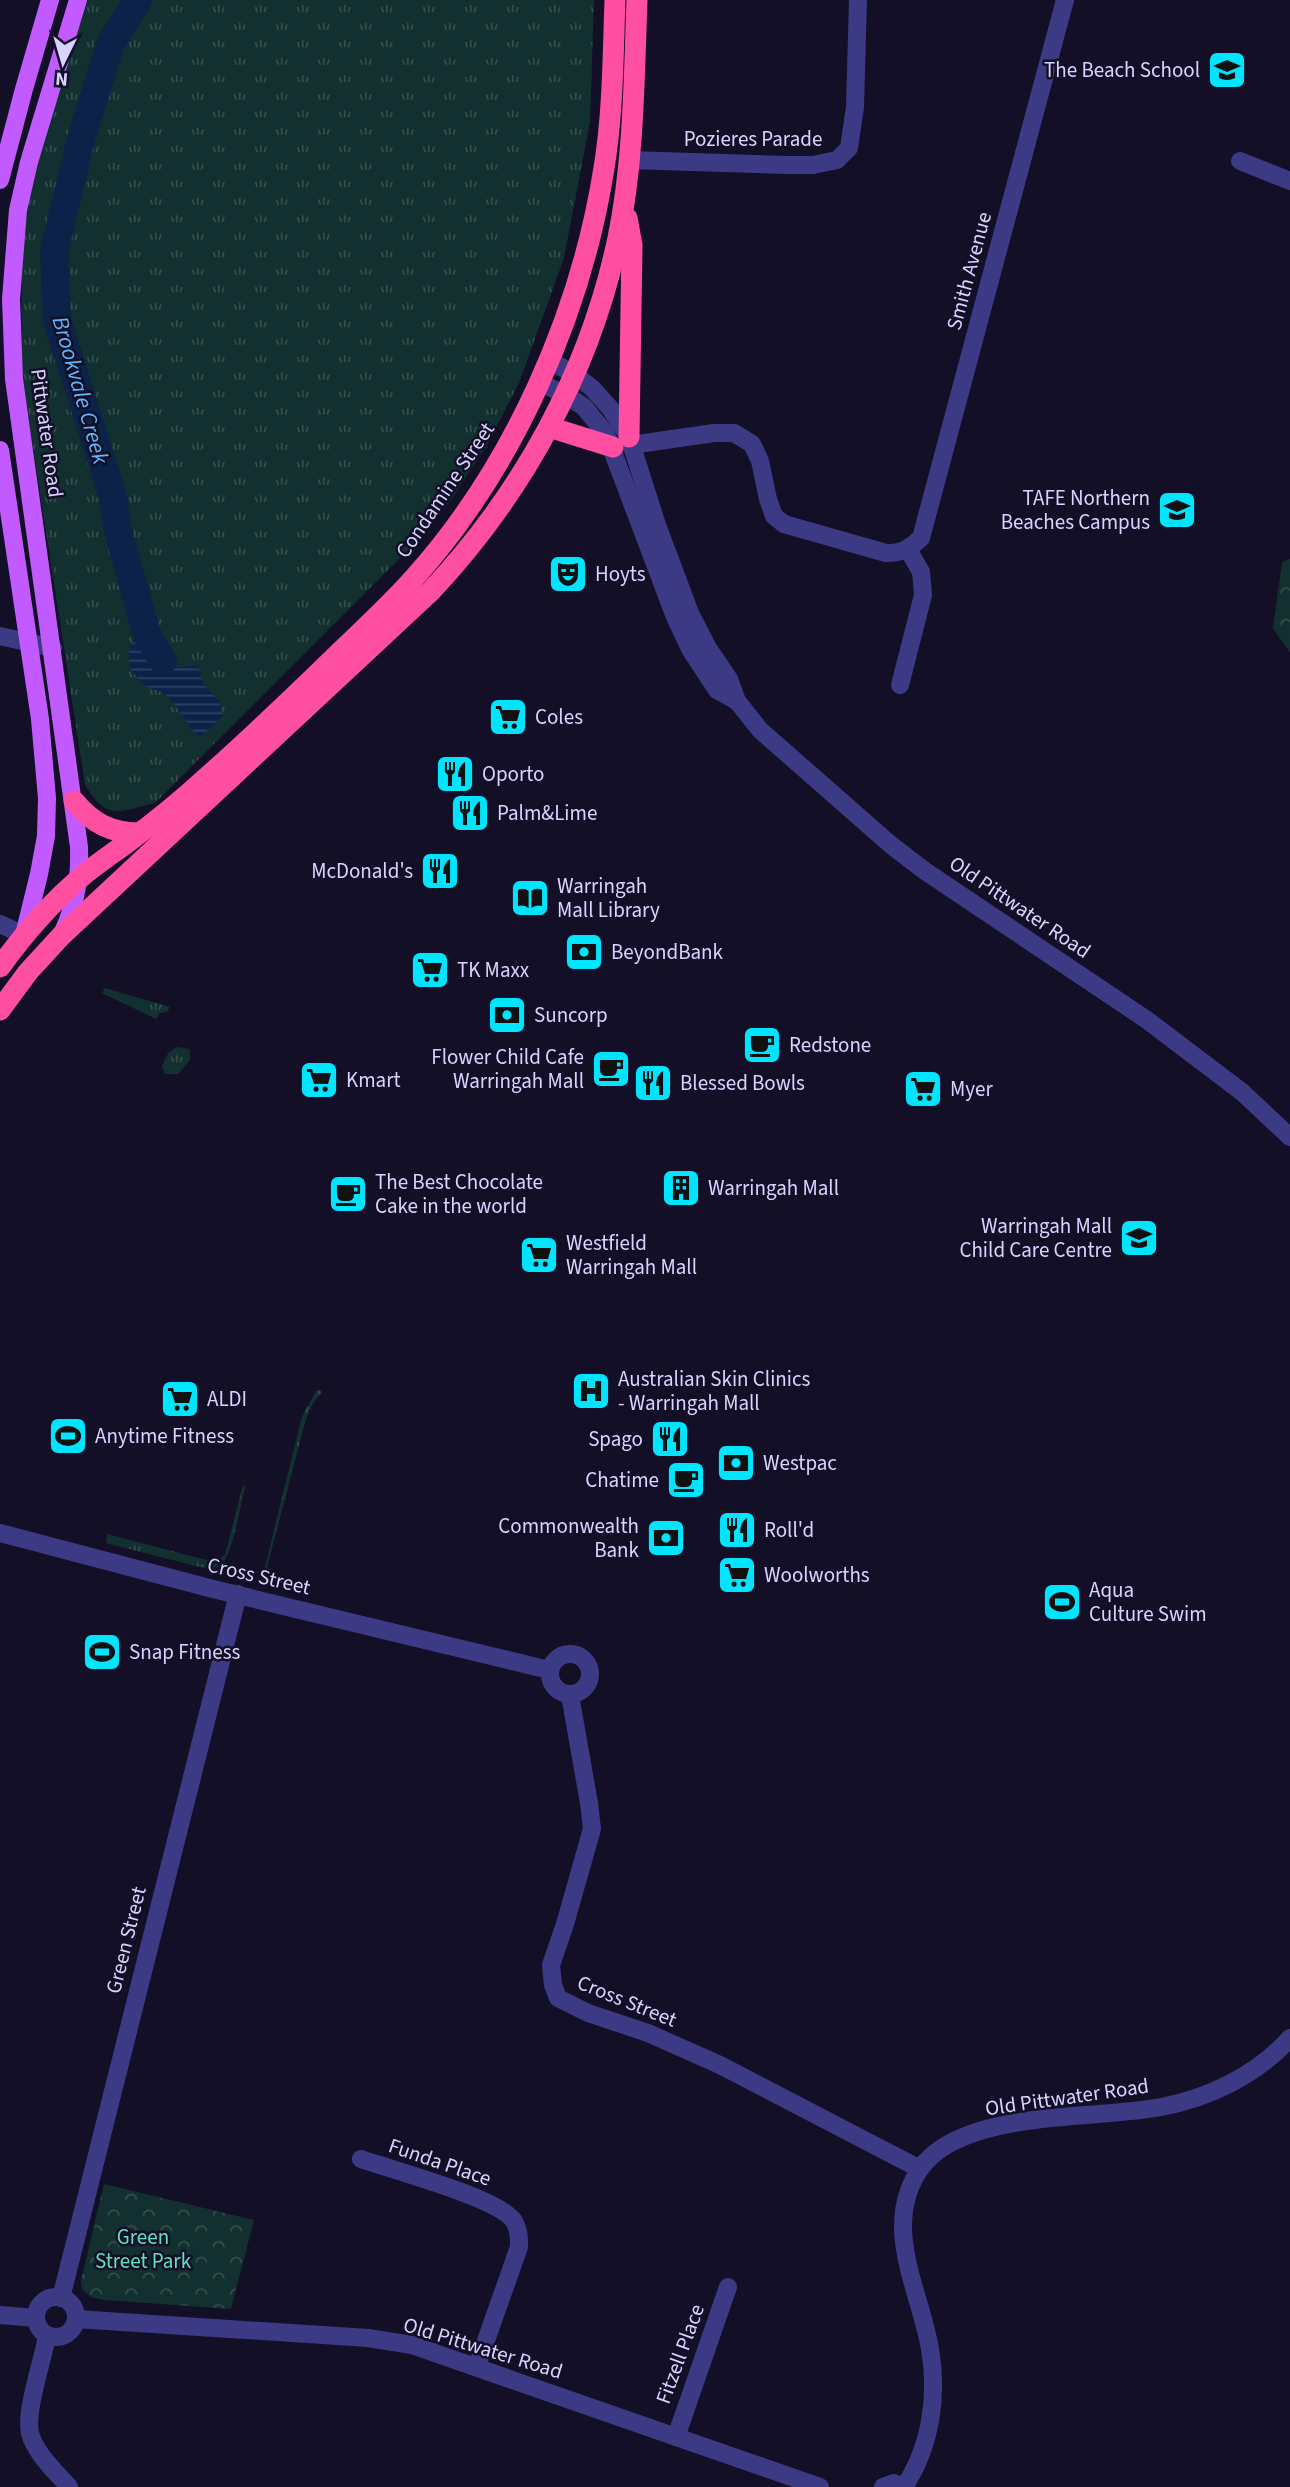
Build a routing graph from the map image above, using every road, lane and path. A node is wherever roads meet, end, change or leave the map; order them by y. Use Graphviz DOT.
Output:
graph roads {
  1 [pos="51,0"];
  2 [pos="78,0"];
  3 [pos="615,0"];
  4 [pos="637,0"];
  5 [pos="858,0"];
  6 [pos="1065,0"];
  7 [pos="3,154"];
  8 [pos="629,160"];
  9 [pos="1240,161"];
  10 [pos="29,162"];
  11 [pos="0,180"];
  12 [pos="1290,181"];
  13 [pos="624,199"];
  14 [pos="6,299"];
  15 [pos="550,361"];
  16 [pos="574,374"];
  17 [pos="539,382"];
  18 [pos="566,395"];
  19 [pos="549,427"];
  20 [pos="624,443"];
  21 [pos="0,450"];
  22 [pos="908,549"];
  23 [pos="0,636"];
  24 [pos="28,643"];
  25 [pos="53,648"];
  26 [pos="900,685"];
  27 [pos="74,800"];
  28 [pos="139,833"];
  29 [pos="80,877"];
  30 [pos="0,924"];
  31 [pos="24,935"];
  32 [pos="62,935"];
  33 [pos="0,967"];
  34 [pos="0,1010"];
  35 [pos="1290,1137"];
  36 [pos="0,1533"];
  37 [pos="238,1594"];
  38 [pos="549,1670"];
  39 [pos="570,1695"];
  40 [pos="1290,2038"];
  41 [pos="361,2159"];
  42 [pos="920,2169"];
  43 [pos="728,2287"];
  44 [pos="61,2298"];
  45 [pos="0,2315"];
  46 [pos="36,2318"];
  47 [pos="76,2319"];
  48 [pos="47,2335"];
  49 [pos="477,2366"];
  50 [pos="676,2437"];
  51 [pos="69,2487"];
  52 [pos="820,2487"];
  53 [pos="883,2487"];
  54 [pos="904,2487"];
  1 -- 7 [label="main road"];
  2 -- 10 [label="main road, Pittwater Road"];
  3 -- 15 [label="highway, Condamine Street"];
  4 -- 8 [label="highway"];
  5 -- 8 [label="street, Pozieres Parade"];
  6 -- 22 [label="street, Smith Avenue"];
  7 -- 10 [label="street"];
  7 -- 11 [label="main road"];
  8 -- 13 [label="highway"];
  9 -- 12 [label="street"];
  10 -- 14 [label="main road, Pittwater Road"];
  13 -- 16 [label="highway"];
  13 -- 20 [label="highway"];
  14 -- 25 [label="main road, Pittwater Road"];
  15 -- 16 [label="street, Old Pittwater Road"];
  15 -- 17 [label="highway, Condamine Street"];
  16 -- 18 [label="highway"];
  16 -- 20 [label="street, Old Pittwater Road"];
  17 -- 18 [label="street, Old Pittwater Road"];
  17 -- 28 [label="highway, Condamine Street"];
  18 -- 19 [label="highway"];
  18 -- 20 [label="street, Old Pittwater Road"];
  19 -- 20 [label="highway"];
  19 -- 32 [label="highway"];
  20 -- 22 [label="street"];
  20 -- 35 [label="street, Old Pittwater Road"];
  21 -- 24 [label="main road"];
  22 -- 26 [label="street"];
  23 -- 24 [label="street"];
  24 -- 25 [label="street"];
  24 -- 31 [label="main road"];
  25 -- 27 [label="main road, Pittwater Road"];
  27 -- 28 [label="highway"];
  27 -- 29 [label="main road, Pittwater Road"];
  28 -- 29 [label="highway, Condamine Street"];
  29 -- 31 [label="highway, Condamine Street"];
  29 -- 32 [label="main road, Pittwater Road"];
  30 -- 31 [label="street"];
  31 -- 33 [label="highway"];
  32 -- 34 [label="highway"];
  36 -- 37 [label="street, Cross Street"];
  37 -- 38 [label="street, Cross Street"];
  37 -- 44 [label="street, Green Street"];
  38 -- 39 [label="street"];
  38 -- 39 [label="street"];
  39 -- 42 [label="street, Cross Street"];
  40 -- 42 [label="street, Old Pittwater Road"];
  41 -- 49 [label="street, Funda Place"];
  42 -- 54 [label="street, Old Pittwater Road"];
  43 -- 50 [label="street, Fitzell Place"];
  44 -- 46 [label="street"];
  44 -- 47 [label="street"];
  45 -- 46 [label="street"];
  46 -- 48 [label="street"];
  47 -- 48 [label="street"];
  47 -- 49 [label="street, Old Pittwater Road"];
  48 -- 51 [label="street"];
  49 -- 50 [label="street, Old Pittwater Road"];
  50 -- 52 [label="street, Old Pittwater Road"];
  53 -- 54 [label="street"];
}
